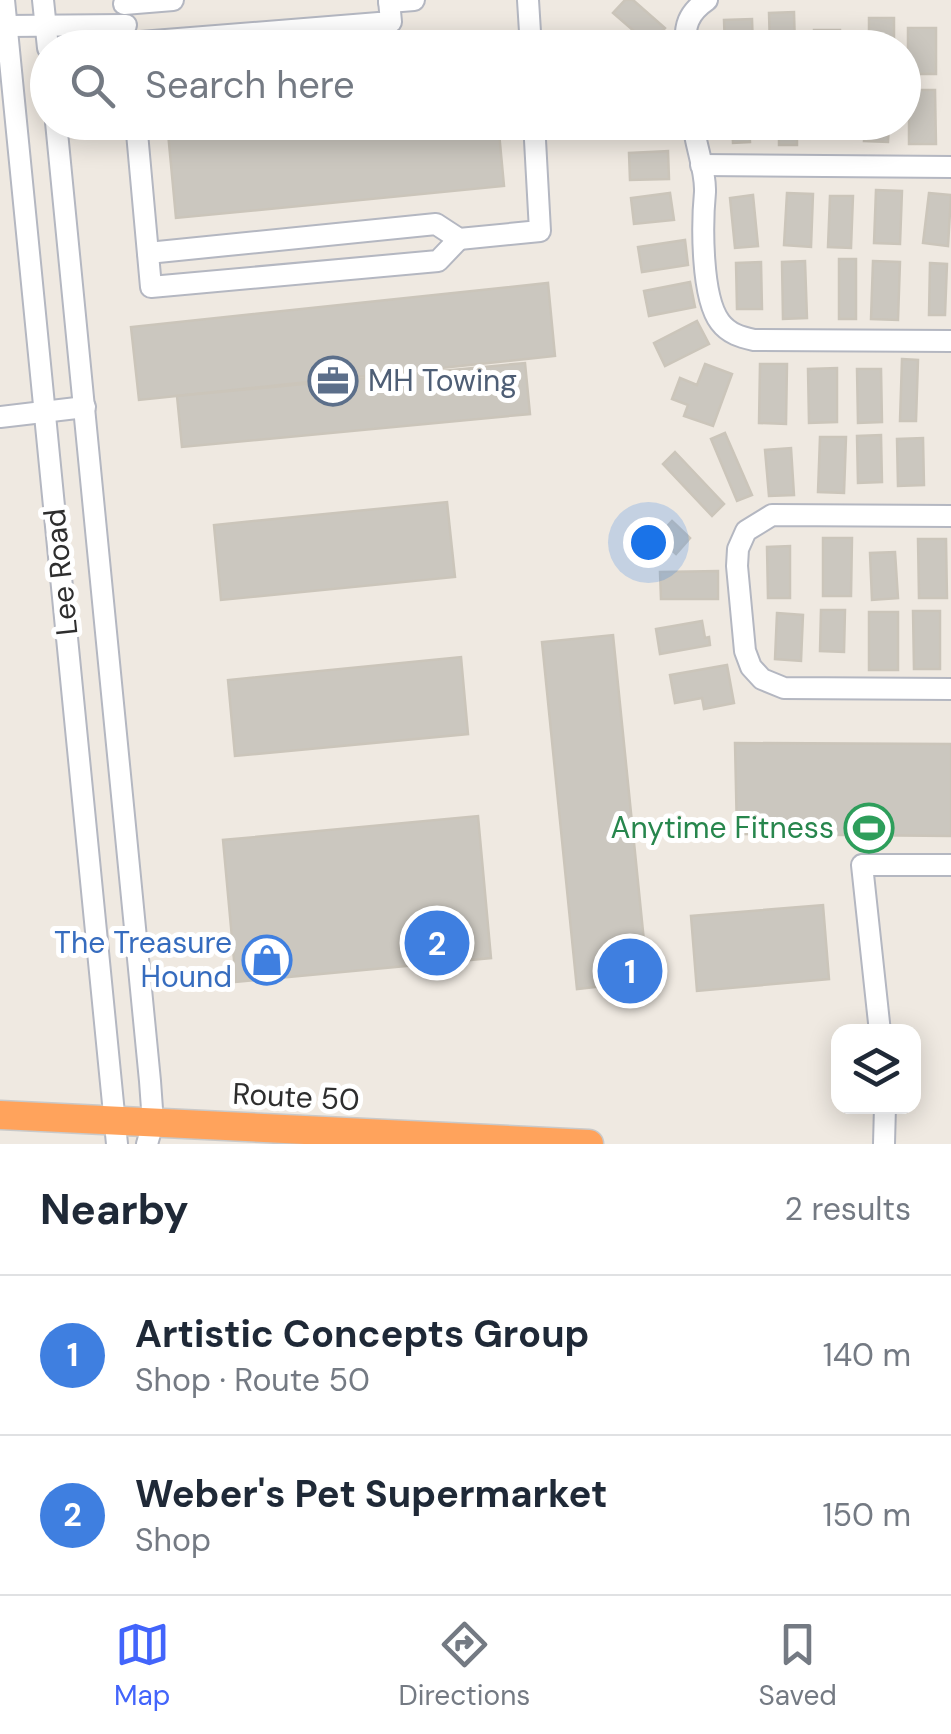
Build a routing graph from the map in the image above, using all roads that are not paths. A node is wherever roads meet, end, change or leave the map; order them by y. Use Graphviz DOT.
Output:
graph roads {
  1 [pos="4,0"];
  2 [pos="44,0"];
  3 [pos="174,0"];
  4 [pos="414,0"];
  5 [pos="528,0"];
  6 [pos="707,0"];
  7 [pos="389,1"];
  8 [pos="126,24"];
  9 [pos="7,26"];
  10 [pos="47,30"];
  11 [pos="93,30"];
  12 [pos="530,30"];
  13 [pos="685,30"];
  14 [pos="30,33"];
  15 [pos="6,86"];
  16 [pos="8,125"];
  17 [pos="58,140"];
  18 [pos="138,140"];
  19 [pos="535,140"];
  20 [pos="696,140"];
  21 [pos="701,165"];
  22 [pos="951,167"];
  23 [pos="459,239"];
  24 [pos="148,252"];
  25 [pos="951,341"];
  26 [pos="85,408"];
  27 [pos="44,410"];
  28 [pos="0,417"];
  29 [pos="951,516"];
  30 [pos="951,688"];
  31 [pos="951,866"];
  32 [pos="879,1024"];
  33 [pos="885,1114"];
  34 [pos="0,1115"];
  35 [pos="116,1132"];
  36 [pos="146,1137"];
  37 [pos="589,1144"];
  38 [pos="884,1144"];
  1 -- 9 [label="street, Lee Road"];
  2 -- 10 [label="street"];
  3 -- 8 [label="street"];
  4 -- 7 [label="street"];
  5 -- 12 [label="street"];
  6 -- 13 [label="street"];
  7 -- 8 [label="street"];
  8 -- 11 [label="street"];
  9 -- 14 [label="street"];
  9 -- 15 [label="street, Lee Road"];
  15 -- 16 [label="street, Lee Road"];
  16 -- 27 [label="street, Lee Road"];
  17 -- 26 [label="street, Lee Road"];
  18 -- 24 [label="street"];
  19 -- 23 [label="street"];
  20 -- 21 [label="street"];
  21 -- 22 [label="street"];
  21 -- 25 [label="street"];
  23 -- 24 [label="street"];
  23 -- 24 [label="street"];
  26 -- 27 [label="street"];
  26 -- 36 [label="street, Lee Road"];
  27 -- 28 [label="street"];
  27 -- 35 [label="street, Lee Road"];
  29 -- 30 [label="street"];
  31 -- 32 [label="street"];
  33 -- 38 [label="street"];
  34 -- 35 [label="highway, Route 50"];
  35 -- 36 [label="highway, Route 50"];
  36 -- 37 [label="highway, Route 50"];
}
